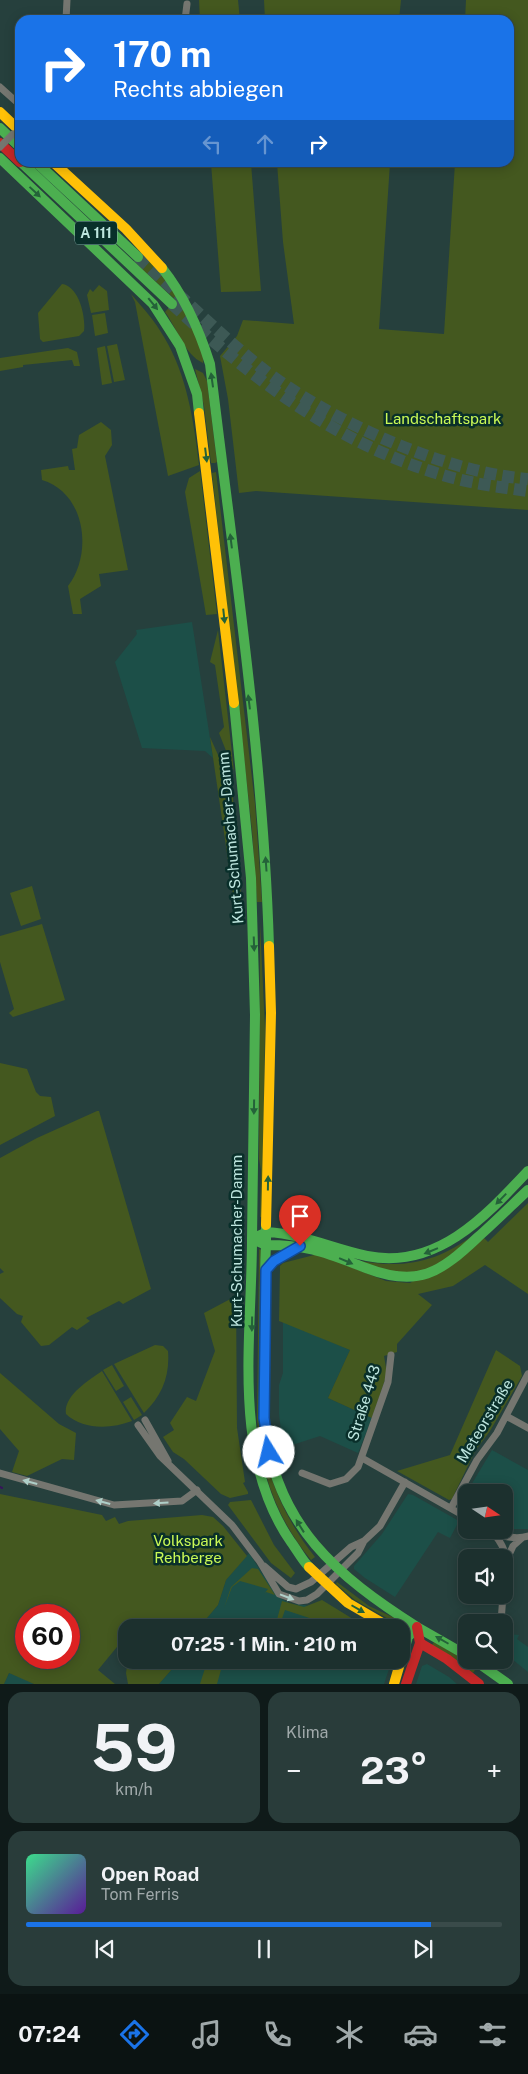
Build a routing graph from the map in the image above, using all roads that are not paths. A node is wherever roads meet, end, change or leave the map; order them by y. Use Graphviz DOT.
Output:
graph roads {
  1 [pos="67,2"];
  2 [pos="187,4"];
  3 [pos="66,15"];
  4 [pos="186,15"];
  5 [pos="0,87"];
  6 [pos="15,100"];
  7 [pos="0,112"];
  8 [pos="15,127"];
  9 [pos="0,128"];
  10 [pos="15,133"];
  11 [pos="15,142"];
  12 [pos="0,143"];
  13 [pos="0,147"];
  14 [pos="15,157"];
  15 [pos="0,158"];
  16 [pos="25,167"];
  17 [pos="41,167"];
  18 [pos="58,167"];
  19 [pos="138,257"];
  20 [pos="172,304"];
  21 [pos="269,913"];
  22 [pos="253,914"];
  23 [pos="528,1171"];
  24 [pos="528,1190"];
  25 [pos="267,1232"];
  26 [pos="252,1239"];
  27 [pos="266,1245"];
  28 [pos="300,1246"];
  29 [pos="266,1270"];
  30 [pos="391,1355"];
  31 [pos="528,1374"];
  32 [pos="506,1416"];
  33 [pos="145,1420"];
  34 [pos="138,1425"];
  35 [pos="528,1428"];
  36 [pos="362,1458"];
  37 [pos="169,1463"];
  38 [pos="0,1473"];
  39 [pos="302,1473"];
  40 [pos="405,1482"];
  41 [pos="197,1490"];
  42 [pos="451,1508"];
  43 [pos="458,1512"];
  44 [pos="525,1537"];
  45 [pos="364,1541"];
  46 [pos="512,1549"];
  47 [pos="260,1562"];
  48 [pos="330,1564"];
  49 [pos="339,1573"];
  50 [pos="317,1577"];
  51 [pos="327,1586"];
  52 [pos="376,1619"];
  53 [pos="417,1626"];
  54 [pos="410,1631"];
  55 [pos="410,1638"];
  56 [pos="420,1643"];
  57 [pos="458,1650"];
  58 [pos="398,1669"];
  59 [pos="488,1669"];
  60 [pos="493,1669"];
  61 [pos="492,1672"];
  62 [pos="394,1684"];
  63 [pos="406,1684"];
  64 [pos="479,1684"];
  65 [pos="508,1684"];
  1 -- 3 [label="street"];
  2 -- 4 [label="street"];
  5 -- 6 [label="street"];
  7 -- 8 [label="main road"];
  9 -- 11 [label="main road"];
  10 -- 13 [label="street, bridge"];
  12 -- 14 [label="main road, A 111"];
  15 -- 22 [label="main road, Kurt-Schumacher-Damm, one-way"];
  16 -- 20 [label="main road, A 111"];
  17 -- 19 [label="main road, A 111"];
  21 -- 18 [label="main road, Kurt-Schumacher-Damm, one-way"];
  21 -- 22 [label="main road"];
  25 -- 21 [label="main road, Kurt-Schumacher-Damm, one-way"];
  22 -- 26 [label="main road, Kurt-Schumacher-Damm, one-way"];
  23 -- 25 [label="main road, one-way"];
  28 -- 24 [label="main road, one-way"];
  25 -- 26 [label="main road"];
  25 -- 27 [label="main road, Kurt-Schumacher-Damm"];
  26 -- 27 [label="main road"];
  26 -- 50 [label="main road, Kurt-Schumacher-Damm, one-way"];
  27 -- 28 [label="main road"];
  27 -- 29 [label="main road, Kurt-Schumacher-Damm"];
  28 -- 29 [label="main road"];
  48 -- 29 [label="main road, Kurt-Schumacher-Damm, one-way"];
  30 -- 36 [label="street, Straße 443"];
  31 -- 32 [label="street, Meteorstraße"];
  32 -- 35 [label="street"];
  32 -- 42 [label="street, Meteorstraße"];
  33 -- 37 [label="street"];
  34 -- 37 [label="street"];
  36 -- 39 [label="street"];
  36 -- 40 [label="street"];
  37 -- 41 [label="street"];
  41 -- 38 [label="street, one-way"];
  40 -- 42 [label="street"];
  40 -- 45 [label="street"];
  41 -- 47 [label="street"];
  42 -- 43 [label="street"];
  44 -- 46 [label="street"];
  45 -- 48 [label="street"];
  45 -- 49 [label="street"];
  47 -- 50 [label="street"];
  47 -- 51 [label="street, one-way"];
  48 -- 49 [label="main road, Kurt-Schumacher-Damm"];
  48 -- 50 [label="street"];
  49 -- 51 [label="street"];
  49 -- 53 [label="main road, Kurt-Schumacher-Damm"];
  50 -- 51 [label="main road, Kurt-Schumacher-Damm"];
  51 -- 52 [label="main road, Kurt-Schumacher-Damm, one-way"];
  53 -- 54 [label="main road"];
  53 -- 56 [label="main road"];
  57 -- 53 [label="main road, Kurt-Schumacher-Damm, one-way"];
  55 -- 56 [label="main road"];
  56 -- 63 [label="main road"];
  56 -- 64 [label="main road"];
  58 -- 62 [label="main road"];
  59 -- 61 [label="main road"];
  60 -- 61 [label="street"];
  61 -- 65 [label="main road"];
}
